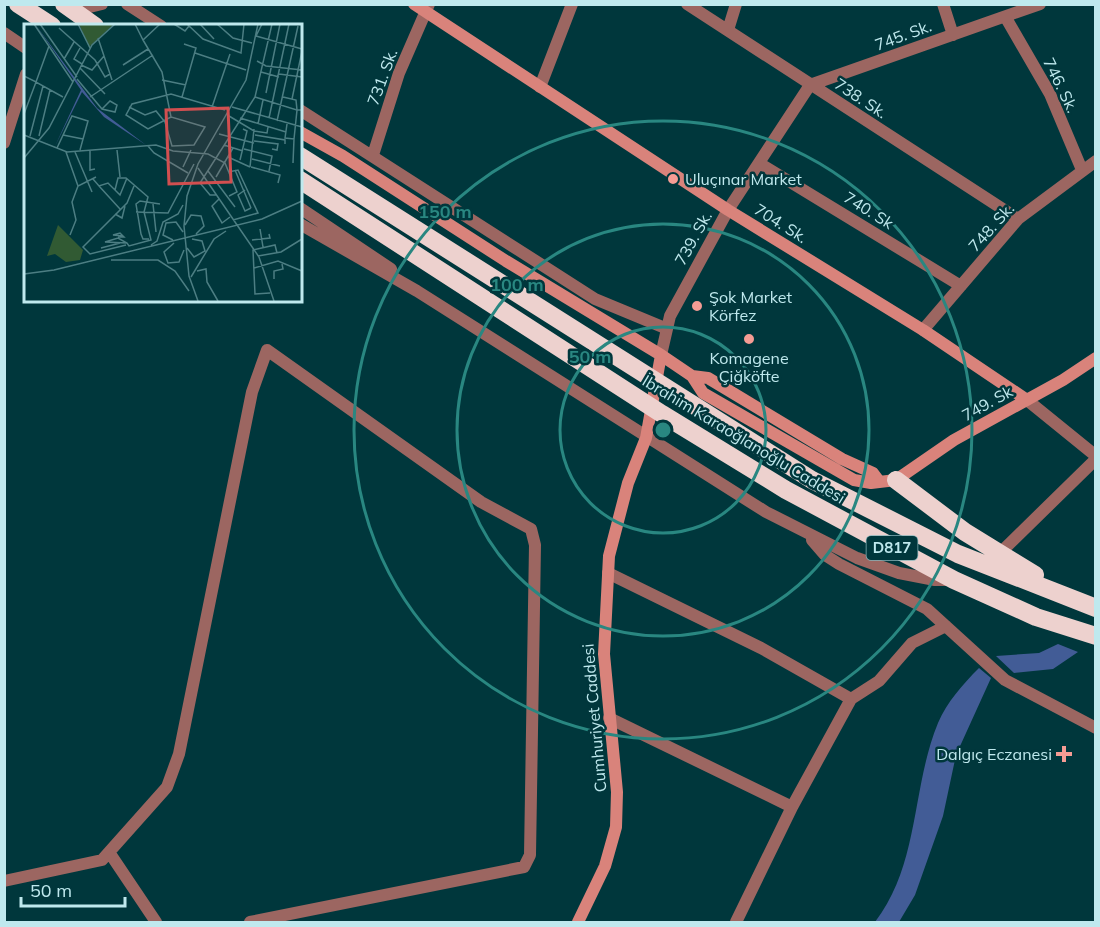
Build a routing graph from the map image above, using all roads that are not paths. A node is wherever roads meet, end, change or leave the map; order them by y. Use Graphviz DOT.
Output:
graph roads {
  1 [pos="18,4"];
  2 [pos="102,4"];
  3 [pos="127,4"];
  4 [pos="414,4"];
  5 [pos="572,4"];
  6 [pos="687,4"];
  7 [pos="736,4"];
  8 [pos="943,4"];
  9 [pos="1040,4"];
  10 [pos="69,8"];
  11 [pos="427,8"];
  12 [pos="1006,18"];
  13 [pos="48,24"];
  14 [pos="91,24"];
  15 [pos="158,24"];
  16 [pos="728,30"];
  17 [pos="4,33"];
  18 [pos="953,35"];
  19 [pos="24,47"];
  20 [pos="24,81"];
  21 [pos="810,85"];
  22 [pos="540,87"];
  23 [pos="302,111"];
  24 [pos="302,133"];
  25 [pos="4,143"];
  26 [pos="373,155"];
  27 [pos="302,157"];
  28 [pos="1095,161"];
  29 [pos="759,163"];
  30 [pos="1082,170"];
  31 [pos="302,181"];
  32 [pos="302,209"];
  33 [pos="728,210"];
  34 [pos="1018,219"];
  35 [pos="302,225"];
  36 [pos="961,286"];
  37 [pos="417,291"];
  38 [pos="665,328"];
  39 [pos="923,330"];
  40 [pos="661,355"];
  41 [pos="1095,358"];
  42 [pos="1027,400"];
  43 [pos="646,438"];
  44 [pos="1095,458"];
  45 [pos="888,480"];
  46 [pos="806,533"];
  47 [pos="999,554"];
  48 [pos="608,573"];
  49 [pos="954,580"];
  50 [pos="1057,594"];
  51 [pos="1095,608"];
  52 [pos="946,626"];
  53 [pos="1095,636"];
  54 [pos="851,699"];
  55 [pos="609,718"];
  56 [pos="1095,728"];
  57 [pos="792,807"];
  58 [pos="109,852"];
  59 [pos="4,881"];
  60 [pos="156,922"];
  61 [pos="250,922"];
  62 [pos="578,922"];
  63 [pos="736,922"];
  1 -- 13 [label="highway"];
  2 -- 10 [label="street"];
  3 -- 15 [label="street"];
  4 -- 11 [label="street, 704. Sk."];
  5 -- 22 [label="street"];
  6 -- 16 [label="street, 738. Sk."];
  7 -- 16 [label="street"];
  8 -- 18 [label="street"];
  9 -- 12 [label="street, 745. Sk."];
  10 -- 14 [label="highway"];
  11 -- 22 [label="street, 704. Sk."];
  11 -- 26 [label="street, 731. Sk."];
  12 -- 18 [label="street, 745. Sk."];
  12 -- 30 [label="street, 746. Sk."];
  16 -- 21 [label="street, 738. Sk."];
  17 -- 19 [label="street"];
  18 -- 21 [label="street, 745. Sk."];
  20 -- 25 [label="street"];
  21 -- 29 [label="street, 739. Sk."];
  21 -- 34 [label="street, 738. Sk."];
  22 -- 33 [label="street, 704. Sk."];
  23 -- 26 [label="street"];
  24 -- 40 [label="street"];
  26 -- 38 [label="street"];
  27 -- 50 [label="highway, İbrahim Karaoğlanoğlu Caddesi / D817"];
  28 -- 30 [label="street, 748. Sk."];
  29 -- 33 [label="street, 739. Sk."];
  29 -- 36 [label="street, 740. Sk"];
  30 -- 34 [label="street, 748. Sk."];
  31 -- 49 [label="highway, İbrahim Karaoğlanoğlu Caddesi / D817"];
  32 -- 37 [label="street"];
  33 -- 38 [label="street, 739. Sk."];
  33 -- 39 [label="street, 704. Sk."];
  34 -- 36 [label="street, 748. Sk."];
  35 -- 37 [label="street"];
  36 -- 39 [label="street, 748. Sk."];
  37 -- 43 [label="street"];
  38 -- 40 [label="street, 739. Sk."];
  39 -- 42 [label="street, 704. Sk."];
  40 -- 43 [label="street, Cumhuriyet Caddesi"];
  40 -- 45 [label="street"];
  41 -- 42 [label="street, 749. Sk"];
  42 -- 44 [label="street, 704. Sk."];
  42 -- 45 [label="street, 749. Sk"];
  43 -- 46 [label="street"];
  43 -- 48 [label="street, Cumhuriyet Caddesi"];
  44 -- 47 [label="street"];
  45 -- 47 [label="highway"];
  46 -- 49 [label="street"];
  46 -- 52 [label="street"];
  47 -- 50 [label="highway"];
  48 -- 54 [label="street"];
  48 -- 55 [label="street, Cumhuriyet Caddesi"];
  49 -- 53 [label="highway, İbrahim Karaoğlanoğlu Caddesi / D817"];
  50 -- 51 [label="highway, İbrahim Karaoğlanoğlu Caddesi / D817"];
  52 -- 54 [label="street"];
  52 -- 56 [label="street"];
  54 -- 57 [label="street"];
  55 -- 57 [label="street"];
  55 -- 62 [label="street, Cumhuriyet Caddesi"];
  57 -- 63 [label="street"];
  58 -- 59 [label="street"];
  58 -- 60 [label="street"];
  58 -- 61 [label="street"];
}
